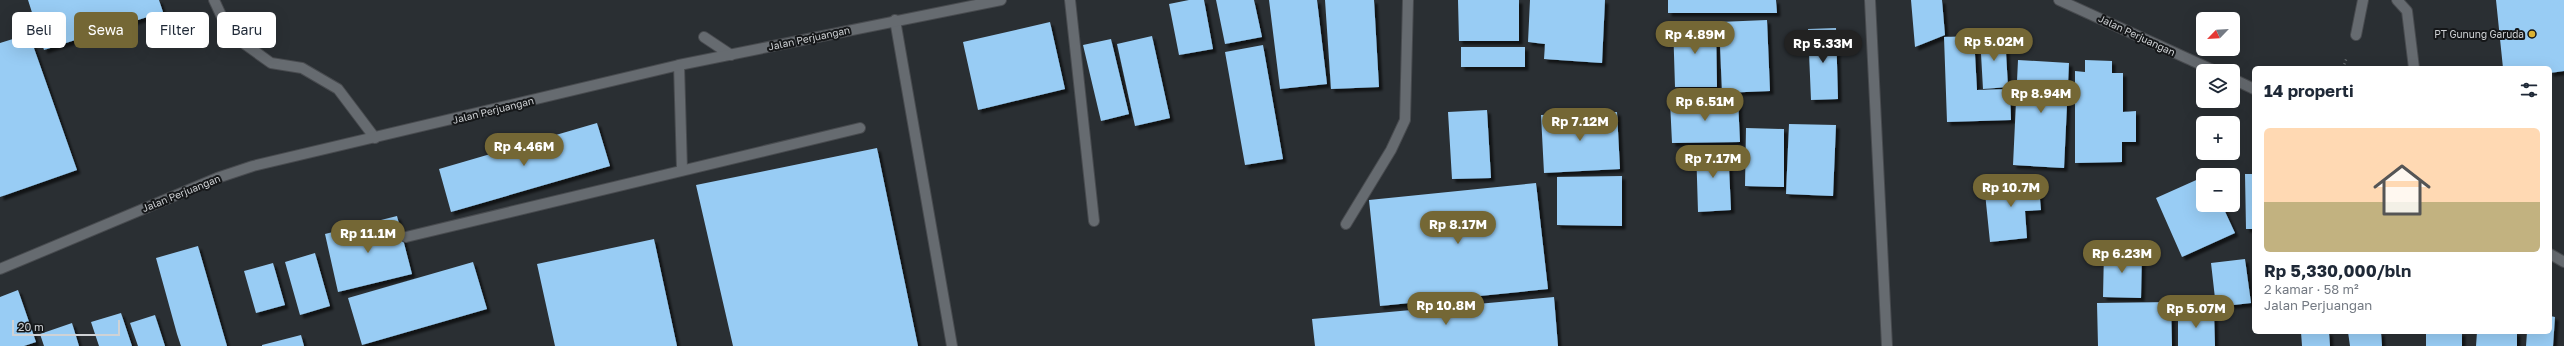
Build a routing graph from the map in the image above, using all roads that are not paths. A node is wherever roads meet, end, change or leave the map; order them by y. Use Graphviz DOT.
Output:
graph roads {
  1 [pos="214,0"];
  2 [pos="1001,0"];
  3 [pos="1070,0"];
  4 [pos="1408,0"];
  5 [pos="1870,0"];
  6 [pos="2059,0"];
  7 [pos="2363,0"];
  8 [pos="2397,0"];
  9 [pos="895,20"];
  10 [pos="2356,35"];
  11 [pos="704,37"];
  12 [pos="731,55"];
  13 [pos="2200,64"];
  14 [pos="679,65"];
  15 [pos="2414,66"];
  16 [pos="2240,82"];
  17 [pos="2252,88"];
  18 [pos="860,128"];
  19 [pos="375,138"];
  20 [pos="682,170"];
  21 [pos="1094,221"];
  22 [pos="1346,224"];
  23 [pos="406,237"];
  24 [pos="2552,255"];
  25 [pos="2564,262"];
  26 [pos="0,269"];
  27 [pos="952,346"];
  28 [pos="1888,346"];
  1 -- 19 [label="street"];
  2 -- 9 [label="street, Jalan Perjuangan"];
  3 -- 21 [label="street"];
  4 -- 22 [label="street"];
  5 -- 28 [label="street"];
  6 -- 13 [label="street, Jalan Perjuangan"];
  7 -- 10 [label="street"];
  8 -- 15 [label="street"];
  9 -- 12 [label="street, Jalan Perjuangan"];
  9 -- 27 [label="street"];
  11 -- 12 [label="street"];
  12 -- 14 [label="street, Jalan Perjuangan"];
  14 -- 19 [label="street, Jalan Perjuangan"];
  14 -- 20 [label="street"];
  16 -- 17 [label="street"];
  18 -- 20 [label="street"];
  19 -- 26 [label="street, Jalan Perjuangan"];
  20 -- 23 [label="street"];
  24 -- 25 [label="street"];
}
